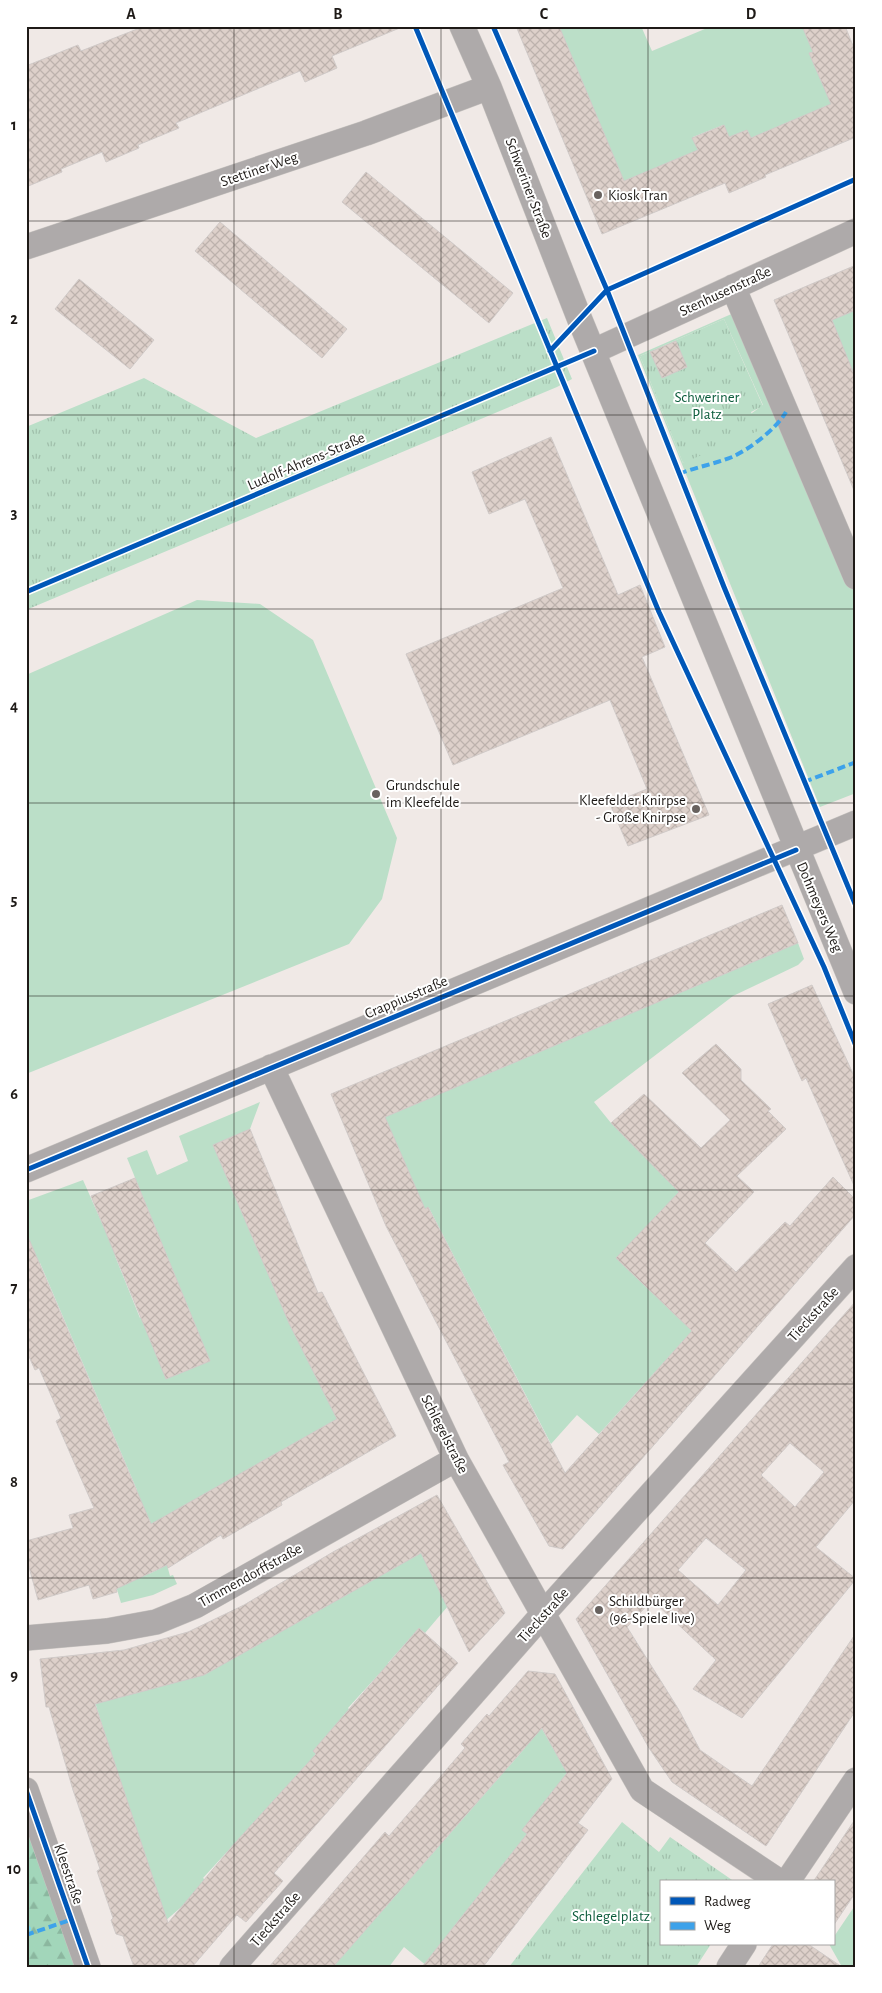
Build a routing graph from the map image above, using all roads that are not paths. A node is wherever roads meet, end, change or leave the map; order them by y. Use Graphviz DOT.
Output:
graph roads {
  1 [pos="462,26"];
  2 [pos="489,87"];
  3 [pos="856,231"];
  4 [pos="26,247"];
  5 [pos="733,287"];
  6 [pos="594,350"];
  7 [pos="856,577"];
  8 [pos="856,823"];
  9 [pos="796,850"];
  10 [pos="856,992"];
  11 [pos="271,1067"];
  12 [pos="26,1170"];
  13 [pos="856,1267"];
  14 [pos="456,1458"];
  15 [pos="544,1613"];
  16 [pos="26,1638"];
  17 [pos="856,1780"];
  18 [pos="26,1790"];
  19 [pos="777,1880"];
  20 [pos="788,1880"];
  21 [pos="743,1946"];
  22 [pos="88,1967"];
  23 [pos="232,1967"];
  24 [pos="729,1967"];
  1 -- 2 [label="street, Schweriner Straße"];
  2 -- 4 [label="street, Stettiner Weg"];
  2 -- 6 [label="street, Schweriner Straße"];
  3 -- 5 [label="street, Stenhusenstraße"];
  5 -- 6 [label="street, Stenhusenstraße"];
  5 -- 7 [label="street"];
  6 -- 9 [label="street"];
  8 -- 9 [label="street, Crappiusstraße"];
  9 -- 10 [label="street, Dohmeyers Weg"];
  9 -- 11 [label="street, Crappiusstraße"];
  11 -- 12 [label="street, Crappiusstraße"];
  11 -- 14 [label="street, Schlegelstraße"];
  13 -- 15 [label="street, Tieckstraße"];
  14 -- 15 [label="street, Schlegelstraße"];
  14 -- 16 [label="street, Timmendorffstraße"];
  15 -- 19 [label="street, Schlegelstraße"];
  15 -- 23 [label="street, Tieckstraße"];
  17 -- 20 [label="street"];
  18 -- 22 [label="street, Kleestraße"];
  21 -- 24 [label="street"];
}
